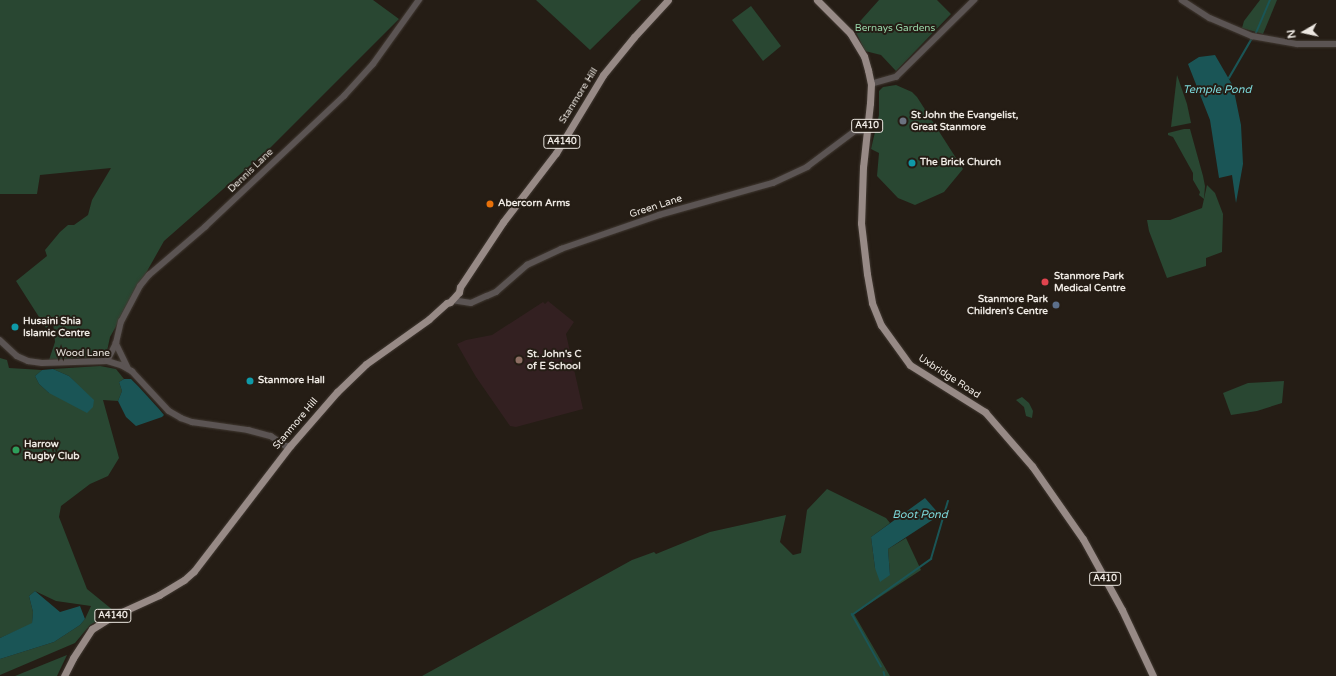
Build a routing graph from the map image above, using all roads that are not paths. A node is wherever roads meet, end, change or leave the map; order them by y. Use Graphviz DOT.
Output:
graph roads {
  1 [pos="419,0"];
  2 [pos="668,0"];
  3 [pos="817,0"];
  4 [pos="974,0"];
  5 [pos="1182,0"];
  6 [pos="1336,44"];
  7 [pos="871,84"];
  8 [pos="867,131"];
  9 [pos="449,302"];
  10 [pos="0,340"];
  11 [pos="116,343"];
  12 [pos="108,361"];
  13 [pos="128,368"];
  14 [pos="290,446"];
  15 [pos="64,676"];
  16 [pos="1153,676"];
  1 -- 11 [label="street, Dennis Lane"];
  2 -- 9 [label="main road, Stanmore Hill / A4140"];
  3 -- 7 [label="main road, Uxbridge Road / A410"];
  4 -- 7 [label="street"];
  5 -- 6 [label="street"];
  7 -- 8 [label="main road, Uxbridge Road / A410"];
  8 -- 9 [label="street, Green Lane"];
  8 -- 16 [label="main road, Uxbridge Road / A410"];
  9 -- 14 [label="main road, Stanmore Hill / A4140"];
  10 -- 12 [label="street, Wood Lane"];
  11 -- 12 [label="street, Dennis Lane"];
  11 -- 13 [label="street"];
  12 -- 13 [label="street, Wood Lane"];
  13 -- 14 [label="street, Wood Lane"];
  14 -- 15 [label="main road, Stanmore Hill / A4140"];
}
